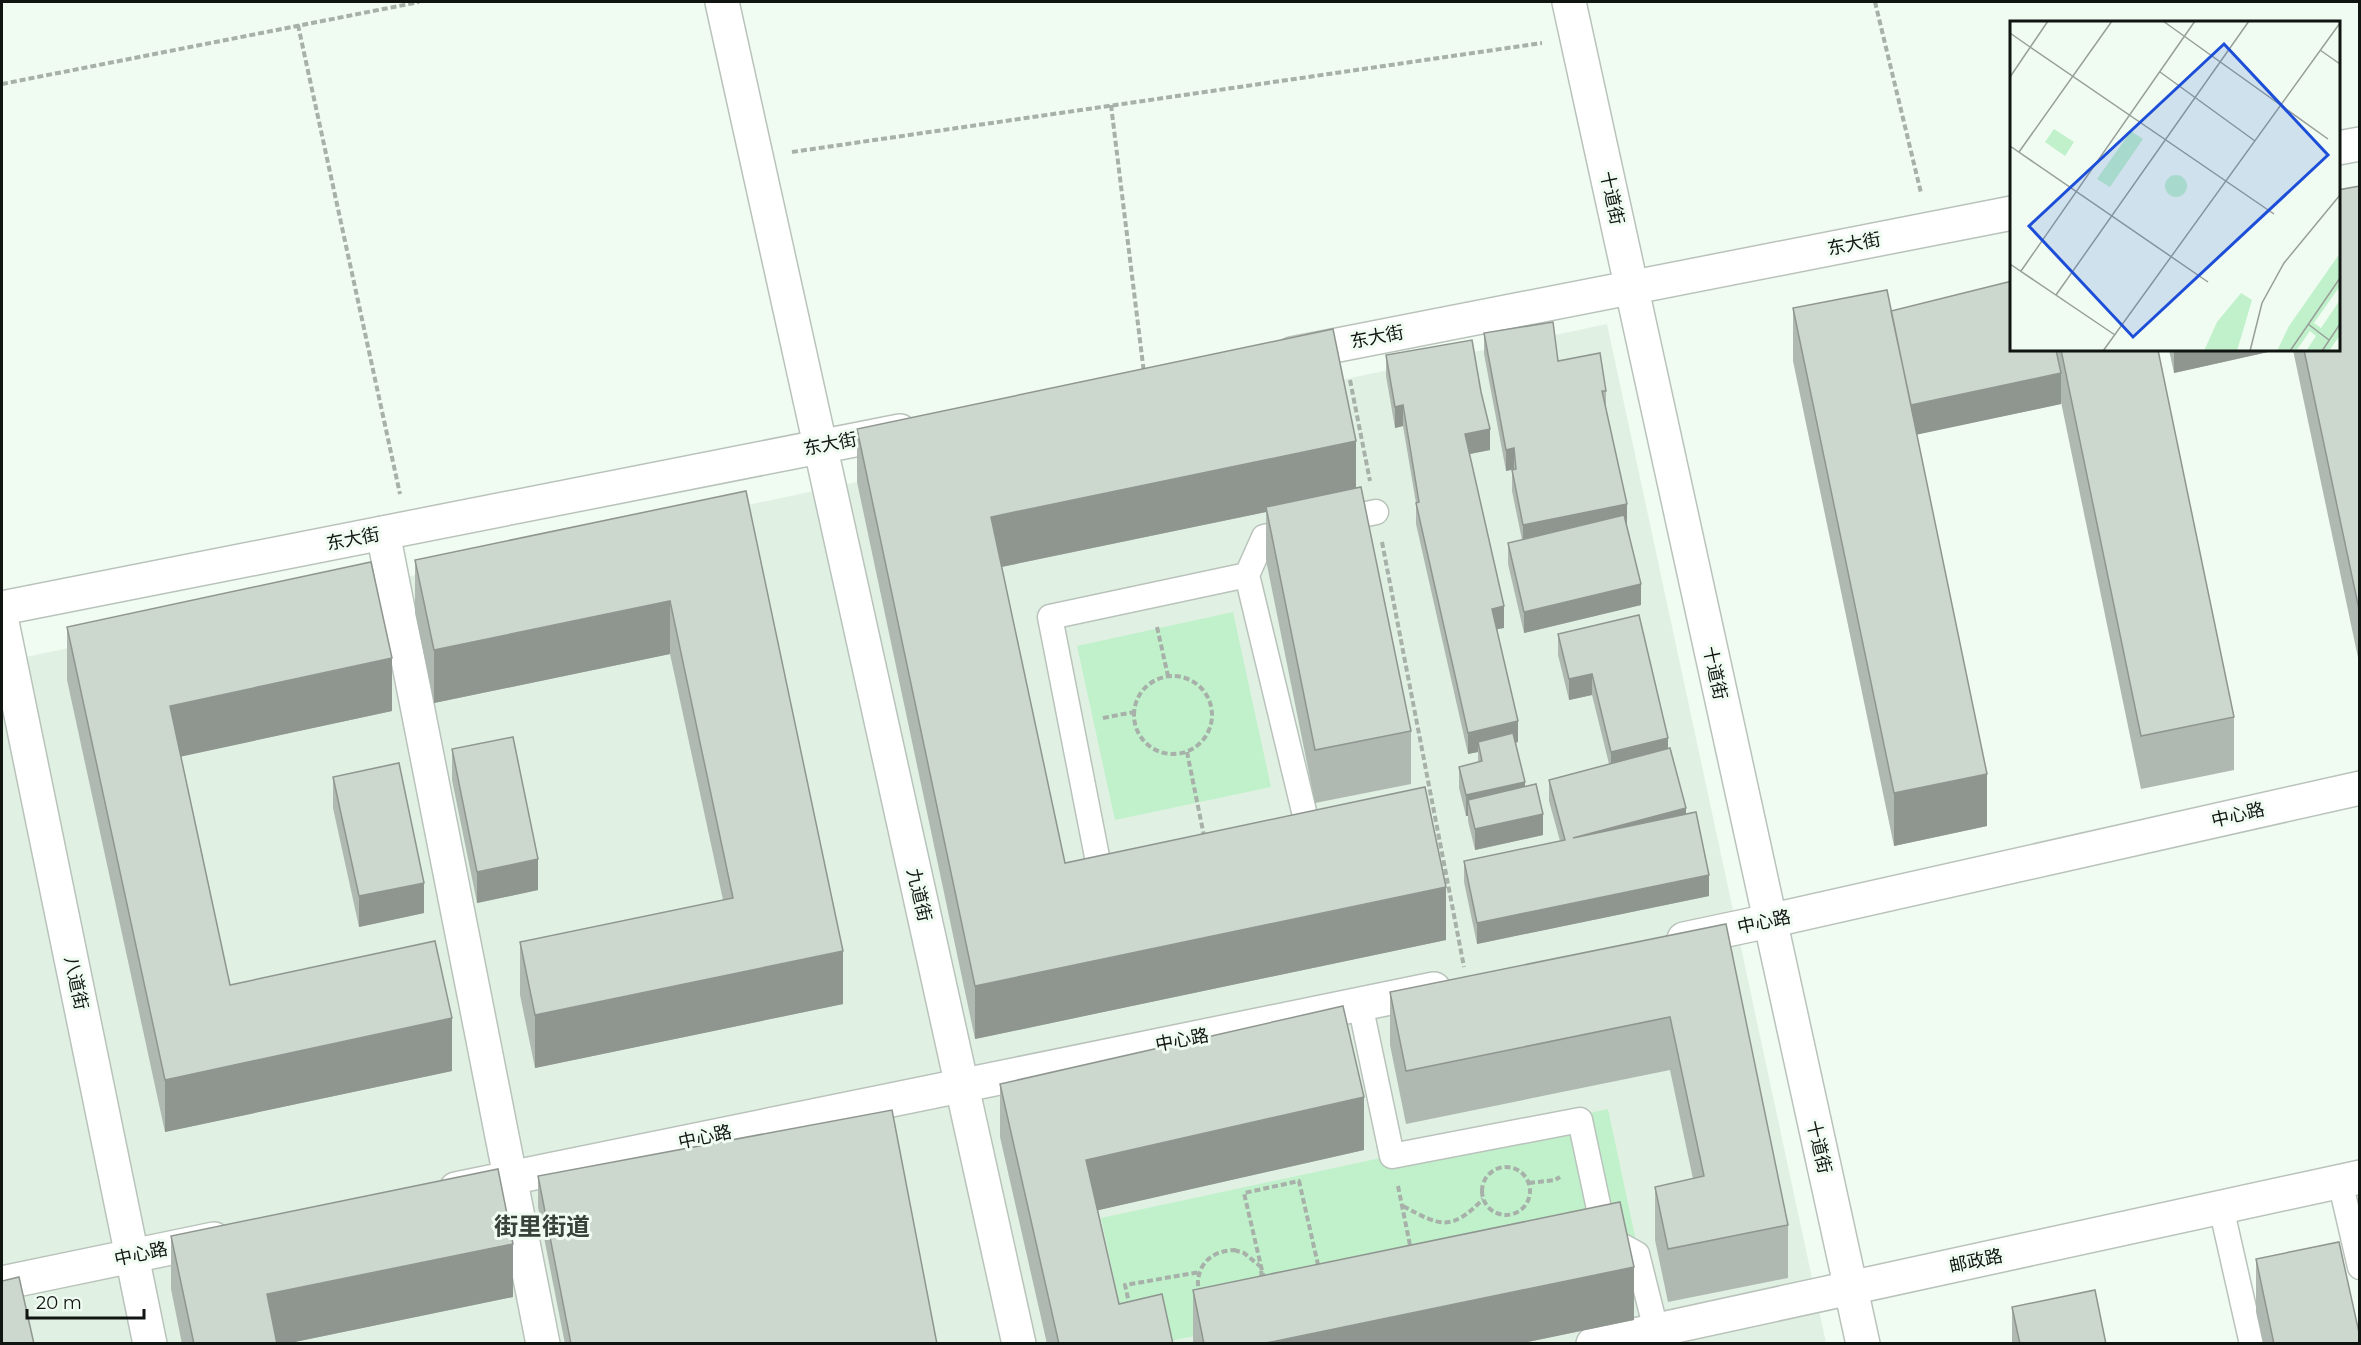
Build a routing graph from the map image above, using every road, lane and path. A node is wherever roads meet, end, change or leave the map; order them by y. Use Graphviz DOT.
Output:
graph roads {
  1 [pos="419,2"];
  2 [pos="723,2"];
  3 [pos="1569,2"];
  4 [pos="1875,2"];
  5 [pos="298,25"];
  6 [pos="1577,38"];
  7 [pos="2,84"];
  8 [pos="1111,105"];
  9 [pos="2360,144"];
  10 [pos="2340,148"];
  11 [pos="756,157"];
  12 [pos="2010,213"];
  13 [pos="1930,229"];
  14 [pos="1631,288"];
  15 [pos="1343,344"];
  16 [pos="1262,360"];
  17 [pos="1145,383"];
  18 [pos="924,426"];
  19 [pos="819,446"];
  20 [pos="1376,512"];
  21 [pos="395,531"];
  22 [pos="1246,575"];
  23 [pos="1150,595"];
  24 [pos="2,608"];
  25 [pos="2,622"];
  26 [pos="1168,676"];
  27 [pos="1187,752"];
  28 [pos="2360,788"];
  29 [pos="1308,828"];
  30 [pos="1204,838"];
  31 [pos="1132,865"];
  32 [pos="1769,921"];
  33 [pos="1653,945"];
  34 [pos="1467,983"];
  35 [pos="1360,1004"];
  36 [pos="961,1084"];
  37 [pos="1392,1156"];
  38 [pos="511,1178"];
  39 [pos="2350,1179"];
  40 [pos="430,1194"];
  41 [pos="1483,1199"];
  42 [pos="1402,1206"];
  43 [pos="2221,1207"];
  44 [pos="1514,1215"];
  45 [pos="1515,1225"];
  46 [pos="247,1232"];
  47 [pos="132,1256"];
  48 [pos="1413,1258"];
  49 [pos="1262,1267"];
  50 [pos="2360,1267"];
  51 [pos="1200,1272"];
  52 [pos="1321,1278"];
  53 [pos="2,1283"];
  54 [pos="1851,1288"];
  55 [pos="1266,1290"];
  56 [pos="1132,1318"];
  57 [pos="1656,1330"];
  58 [pos="150,1344"];
  59 [pos="543,1344"];
  60 [pos="1019,1344"];
  61 [pos="1593,1344"];
  62 [pos="1863,1344"];
  63 [pos="2252,1344"];
  1 -- 5 [label="path"];
  2 -- 11 [label="street, 九道街"];
  3 -- 6 [label="street, 十道街"];
  4 -- 13 [label="path"];
  5 -- 7 [label="path"];
  5 -- 21 [label="path"];
  6 -- 8 [label="path"];
  6 -- 14 [label="street, 十道街"];
  8 -- 11 [label="path"];
  8 -- 17 [label="path"];
  9 -- 10 [label="street"];
  11 -- 19 [label="street, 九道街"];
  12 -- 13 [label="street, 东大街"];
  13 -- 14 [label="street, 东大街"];
  14 -- 15 [label="street, 东大街"];
  14 -- 32 [label="street, 十道街"];
  15 -- 16 [label="street, 东大街"];
  15 -- 20 [label="path"];
  18 -- 19 [label="street, 东大街"];
  19 -- 21 [label="street, 东大街"];
  19 -- 36 [label="street, 九道街"];
  20 -- 22 [label="lane"];
  20 -- 34 [label="path"];
  21 -- 24 [label="street, 东大街"];
  21 -- 38 [label="street"];
  22 -- 23 [label="lane"];
  22 -- 29 [label="lane"];
  23 -- 26 [label="path"];
  23 -- 31 [label="lane"];
  25 -- 47 [label="street, 八道街"];
  26 -- 27 [label="path"];
  26 -- 27 [label="path"];
  27 -- 30 [label="path"];
  28 -- 32 [label="street, 中心路"];
  32 -- 33 [label="street, 中心路"];
  32 -- 54 [label="street, 十道街"];
  34 -- 35 [label="street, 中心路"];
  35 -- 36 [label="street, 中心路"];
  35 -- 37 [label="lane"];
  36 -- 38 [label="street, 中心路"];
  36 -- 60 [label="street, 九道街"];
  37 -- 42 [label="path"];
  37 -- 57 [label="lane"];
  38 -- 40 [label="street, 中心路"];
  38 -- 59 [label="street"];
  39 -- 43 [label="street, 邮政路"];
  39 -- 50 [label="lane"];
  41 -- 42 [label="path"];
  41 -- 44 [label="path"];
  41 -- 44 [label="path"];
  42 -- 48 [label="path"];
  43 -- 54 [label="street, 邮政路"];
  43 -- 63 [label="lane"];
  44 -- 45 [label="path"];
  46 -- 47 [label="street, 中心路"];
  47 -- 53 [label="street, 中心路"];
  47 -- 58 [label="street, 八道街"];
  49 -- 51 [label="path"];
  49 -- 51 [label="path"];
  49 -- 52 [label="path"];
  49 -- 55 [label="path"];
  51 -- 56 [label="path"];
  54 -- 57 [label="street, 邮政路"];
  54 -- 62 [label="street, 十道街"];
  57 -- 61 [label="street, 邮政路"];
}
